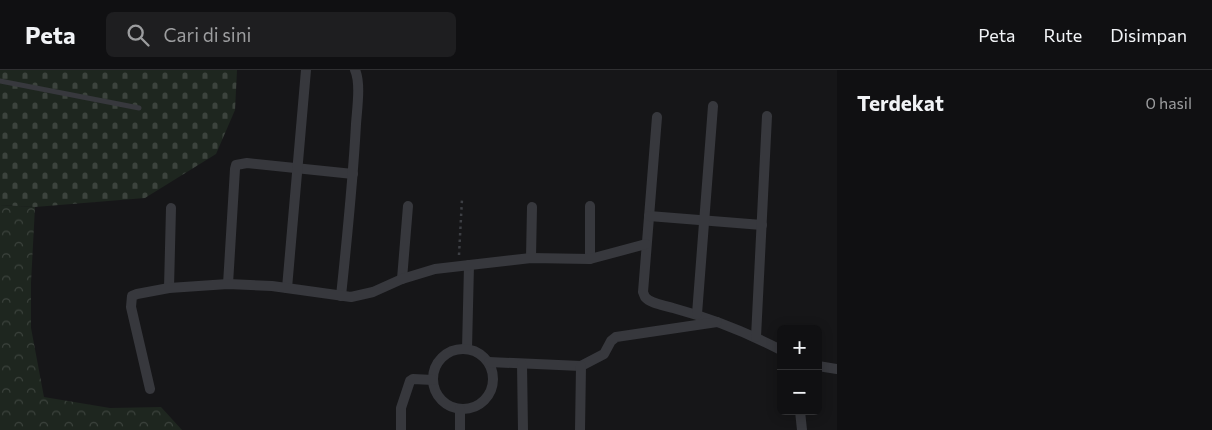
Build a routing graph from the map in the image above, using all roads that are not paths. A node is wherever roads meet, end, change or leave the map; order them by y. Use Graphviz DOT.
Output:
graph roads {
  1 [pos="306,70"];
  2 [pos="355,70"];
  3 [pos="0,81"];
  4 [pos="713,106"];
  5 [pos="139,108"];
  6 [pos="767,116"];
  7 [pos="657,118"];
  8 [pos="297,169"];
  9 [pos="353,174"];
  10 [pos="408,206"];
  11 [pos="590,206"];
  12 [pos="532,207"];
  13 [pos="171,208"];
  14 [pos="649,216"];
  15 [pos="704,220"];
  16 [pos="762,225"];
  17 [pos="646,244"];
  18 [pos="531,258"];
  19 [pos="590,259"];
  20 [pos="464,266"];
  21 [pos="402,279"];
  22 [pos="228,284"];
  23 [pos="169,288"];
  24 [pos="287,288"];
  25 [pos="341,296"];
  26 [pos="697,314"];
  27 [pos="718,322"];
  28 [pos="756,337"];
  29 [pos="777,348"];
  30 [pos="467,349"];
  31 [pos="489,362"];
  32 [pos="522,364"];
  33 [pos="580,366"];
  34 [pos="822,367"];
  35 [pos="837,370"];
  36 [pos="433,380"];
  37 [pos="150,389"];
  38 [pos="460,409"];
  39 [pos="800,415"];
  40 [pos="401,430"];
  41 [pos="460,430"];
  42 [pos="522,430"];
  43 [pos="580,430"];
  44 [pos="802,430"];
  1 -- 8 [label="street"];
  2 -- 9 [label="street"];
  3 -- 5 [label="lane"];
  4 -- 15 [label="street"];
  6 -- 16 [label="street"];
  7 -- 14 [label="street"];
  8 -- 9 [label="street"];
  8 -- 22 [label="street"];
  8 -- 24 [label="street"];
  9 -- 25 [label="street"];
  10 -- 21 [label="street"];
  11 -- 19 [label="street"];
  12 -- 18 [label="street"];
  13 -- 23 [label="street"];
  14 -- 15 [label="street"];
  14 -- 17 [label="street"];
  15 -- 16 [label="street"];
  15 -- 26 [label="street"];
  16 -- 28 [label="street"];
  17 -- 19 [label="street"];
  17 -- 26 [label="street"];
  18 -- 19 [label="street"];
  18 -- 20 [label="street"];
  20 -- 21 [label="street"];
  20 -- 30 [label="street"];
  21 -- 25 [label="street"];
  22 -- 23 [label="street"];
  22 -- 24 [label="street"];
  23 -- 37 [label="street"];
  24 -- 25 [label="street"];
  26 -- 27 [label="street"];
  27 -- 28 [label="street"];
  27 -- 33 [label="street"];
  28 -- 29 [label="street"];
  30 -- 31 [label="street"];
  30 -- 36 [label="street"];
  31 -- 32 [label="street"];
  31 -- 38 [label="street"];
  32 -- 33 [label="street"];
  32 -- 42 [label="street"];
  33 -- 43 [label="street"];
  34 -- 35 [label="street"];
  36 -- 38 [label="street"];
  36 -- 40 [label="street"];
  38 -- 41 [label="street"];
  39 -- 44 [label="street"];
}
